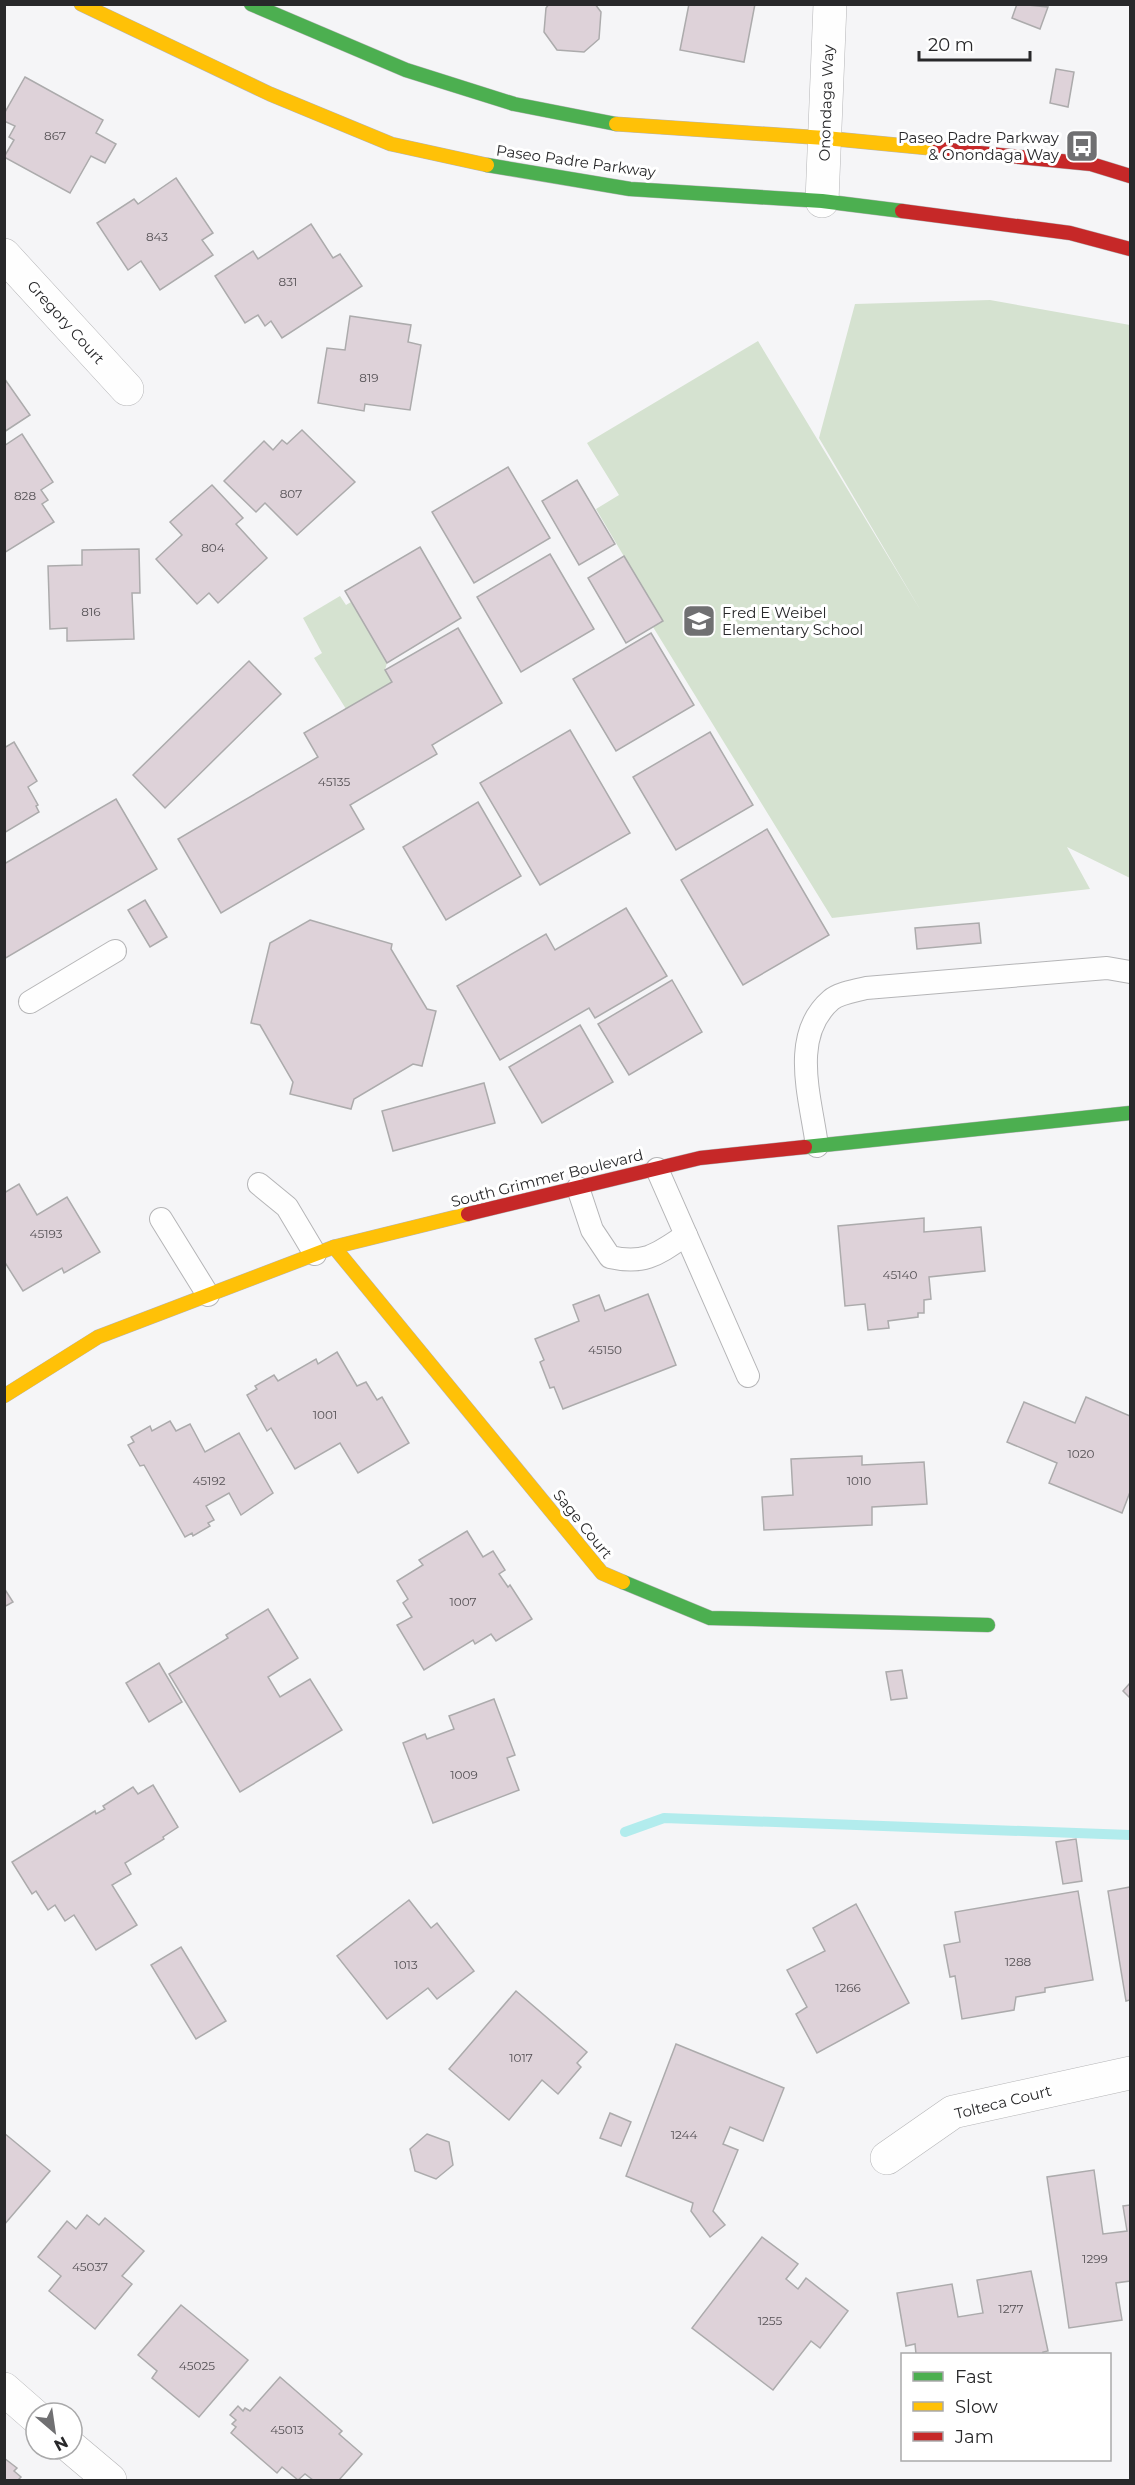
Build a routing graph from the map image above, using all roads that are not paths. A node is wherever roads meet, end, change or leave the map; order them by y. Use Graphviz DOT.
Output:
graph roads {
  1 [pos="81,4"];
  2 [pos="251,4"];
  3 [pos="830,4"];
  4 [pos="825,138"];
  5 [pos="1131,176"];
  6 [pos="822,201"];
  7 [pos="1131,249"];
  8 [pos="4,255"];
  9 [pos="127,389"];
  10 [pos="115,951"];
  11 [pos="1131,972"];
  12 [pos="30,1002"];
  13 [pos="1131,1113"];
  14 [pos="817,1146"];
  15 [pos="657,1169"];
  16 [pos="259,1184"];
  17 [pos="578,1188"];
  18 [pos="161,1219"];
  19 [pos="686,1235"];
  20 [pos="324,1250"];
  21 [pos="208,1295"];
  22 [pos="748,1376"];
  23 [pos="4,1396"];
  24 [pos="988,1625"];
  25 [pos="1131,2073"];
  26 [pos="887,2158"];
  27 [pos="4,2389"];
  28 [pos="24,2406"];
  29 [pos="84,2458"];
  30 [pos="110,2481"];
  1 -- 6 [label="street, Paseo Padre Parkway"];
  2 -- 4 [label="street"];
  3 -- 4 [label="street, Onondaga Way"];
  4 -- 5 [label="street"];
  4 -- 6 [label="street, Onondaga Way"];
  6 -- 7 [label="street, Paseo Padre Parkway"];
  8 -- 9 [label="street, Gregory Court"];
  10 -- 12 [label="lane"];
  11 -- 14 [label="lane"];
  13 -- 14 [label="street, South Grimmer Boulevard"];
  14 -- 15 [label="street, South Grimmer Boulevard"];
  15 -- 17 [label="street, South Grimmer Boulevard"];
  15 -- 19 [label="lane"];
  16 -- 20 [label="lane"];
  17 -- 19 [label="lane"];
  17 -- 20 [label="street, South Grimmer Boulevard"];
  18 -- 21 [label="lane"];
  19 -- 22 [label="lane"];
  20 -- 21 [label="street, South Grimmer Boulevard"];
  20 -- 24 [label="street, Sage Court"];
  21 -- 23 [label="street, South Grimmer Boulevard"];
  25 -- 26 [label="street, Tolteca Court"];
  27 -- 28 [label="street"];
  29 -- 30 [label="street"];
}
